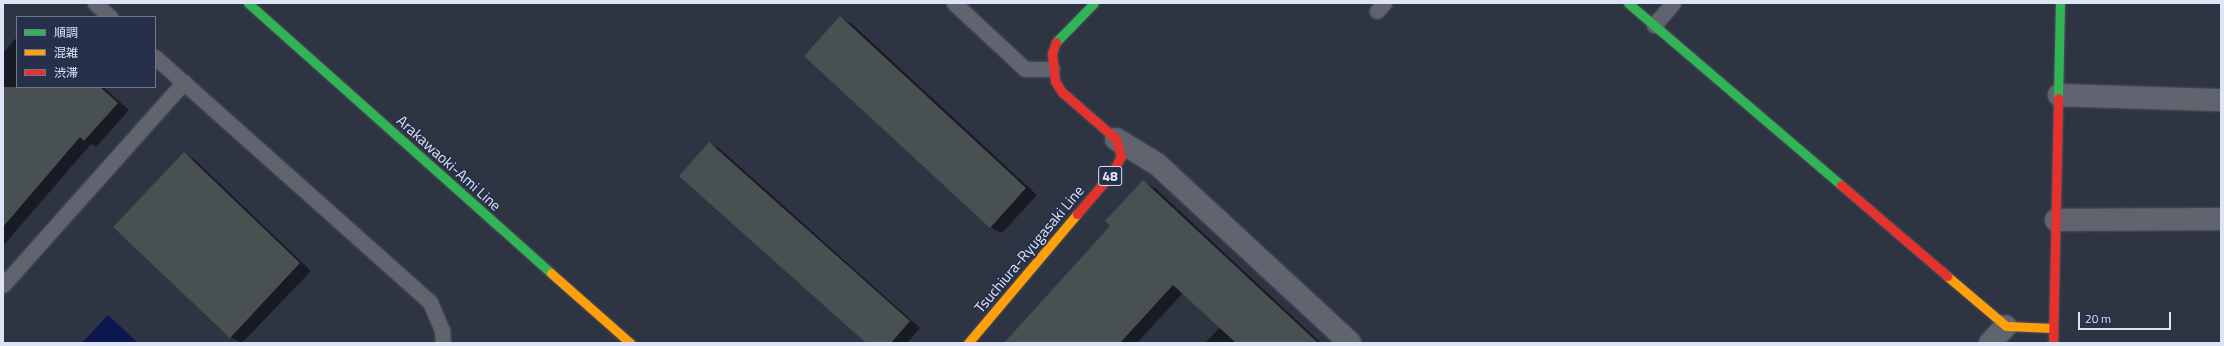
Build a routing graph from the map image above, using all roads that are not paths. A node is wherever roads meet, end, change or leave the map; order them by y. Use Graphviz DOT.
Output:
graph roads {
  1 [pos="95,3"];
  2 [pos="248,3"];
  3 [pos="954,3"];
  4 [pos="1094,3"];
  5 [pos="1628,3"];
  6 [pos="1673,3"];
  7 [pos="2060,3"];
  8 [pos="109,16"];
  9 [pos="1654,25"];
  10 [pos="156,57"];
  11 [pos="1052,69"];
  12 [pos="184,82"];
  13 [pos="2059,95"];
  14 [pos="2221,100"];
  15 [pos="1116,138"];
  16 [pos="2056,220"];
  17 [pos="2221,220"];
  18 [pos="3,285"];
  19 [pos="2006,326"];
  20 [pos="2053,328"];
  21 [pos="443,343"];
  22 [pos="630,343"];
  23 [pos="968,343"];
  24 [pos="1350,343"];
  25 [pos="1990,343"];
  26 [pos="2053,343"];
  1 -- 8 [label="lane"];
  2 -- 22 [label="main road, Arakawaoki-Ami Line"];
  3 -- 11 [label="lane"];
  4 -- 11 [label="main road"];
  5 -- 9 [label="main road"];
  6 -- 9 [label="lane"];
  7 -- 13 [label="main road"];
  9 -- 19 [label="main road"];
  10 -- 12 [label="lane"];
  11 -- 15 [label="main road"];
  12 -- 18 [label="lane"];
  12 -- 21 [label="lane"];
  13 -- 14 [label="street"];
  13 -- 16 [label="main road"];
  15 -- 23 [label="main road, Tsuchiura-Ryugasaki Line / 48"];
  15 -- 24 [label="street"];
  16 -- 17 [label="street"];
  16 -- 20 [label="main road"];
  19 -- 20 [label="main road"];
  19 -- 25 [label="street"];
  20 -- 26 [label="main road"];
}
